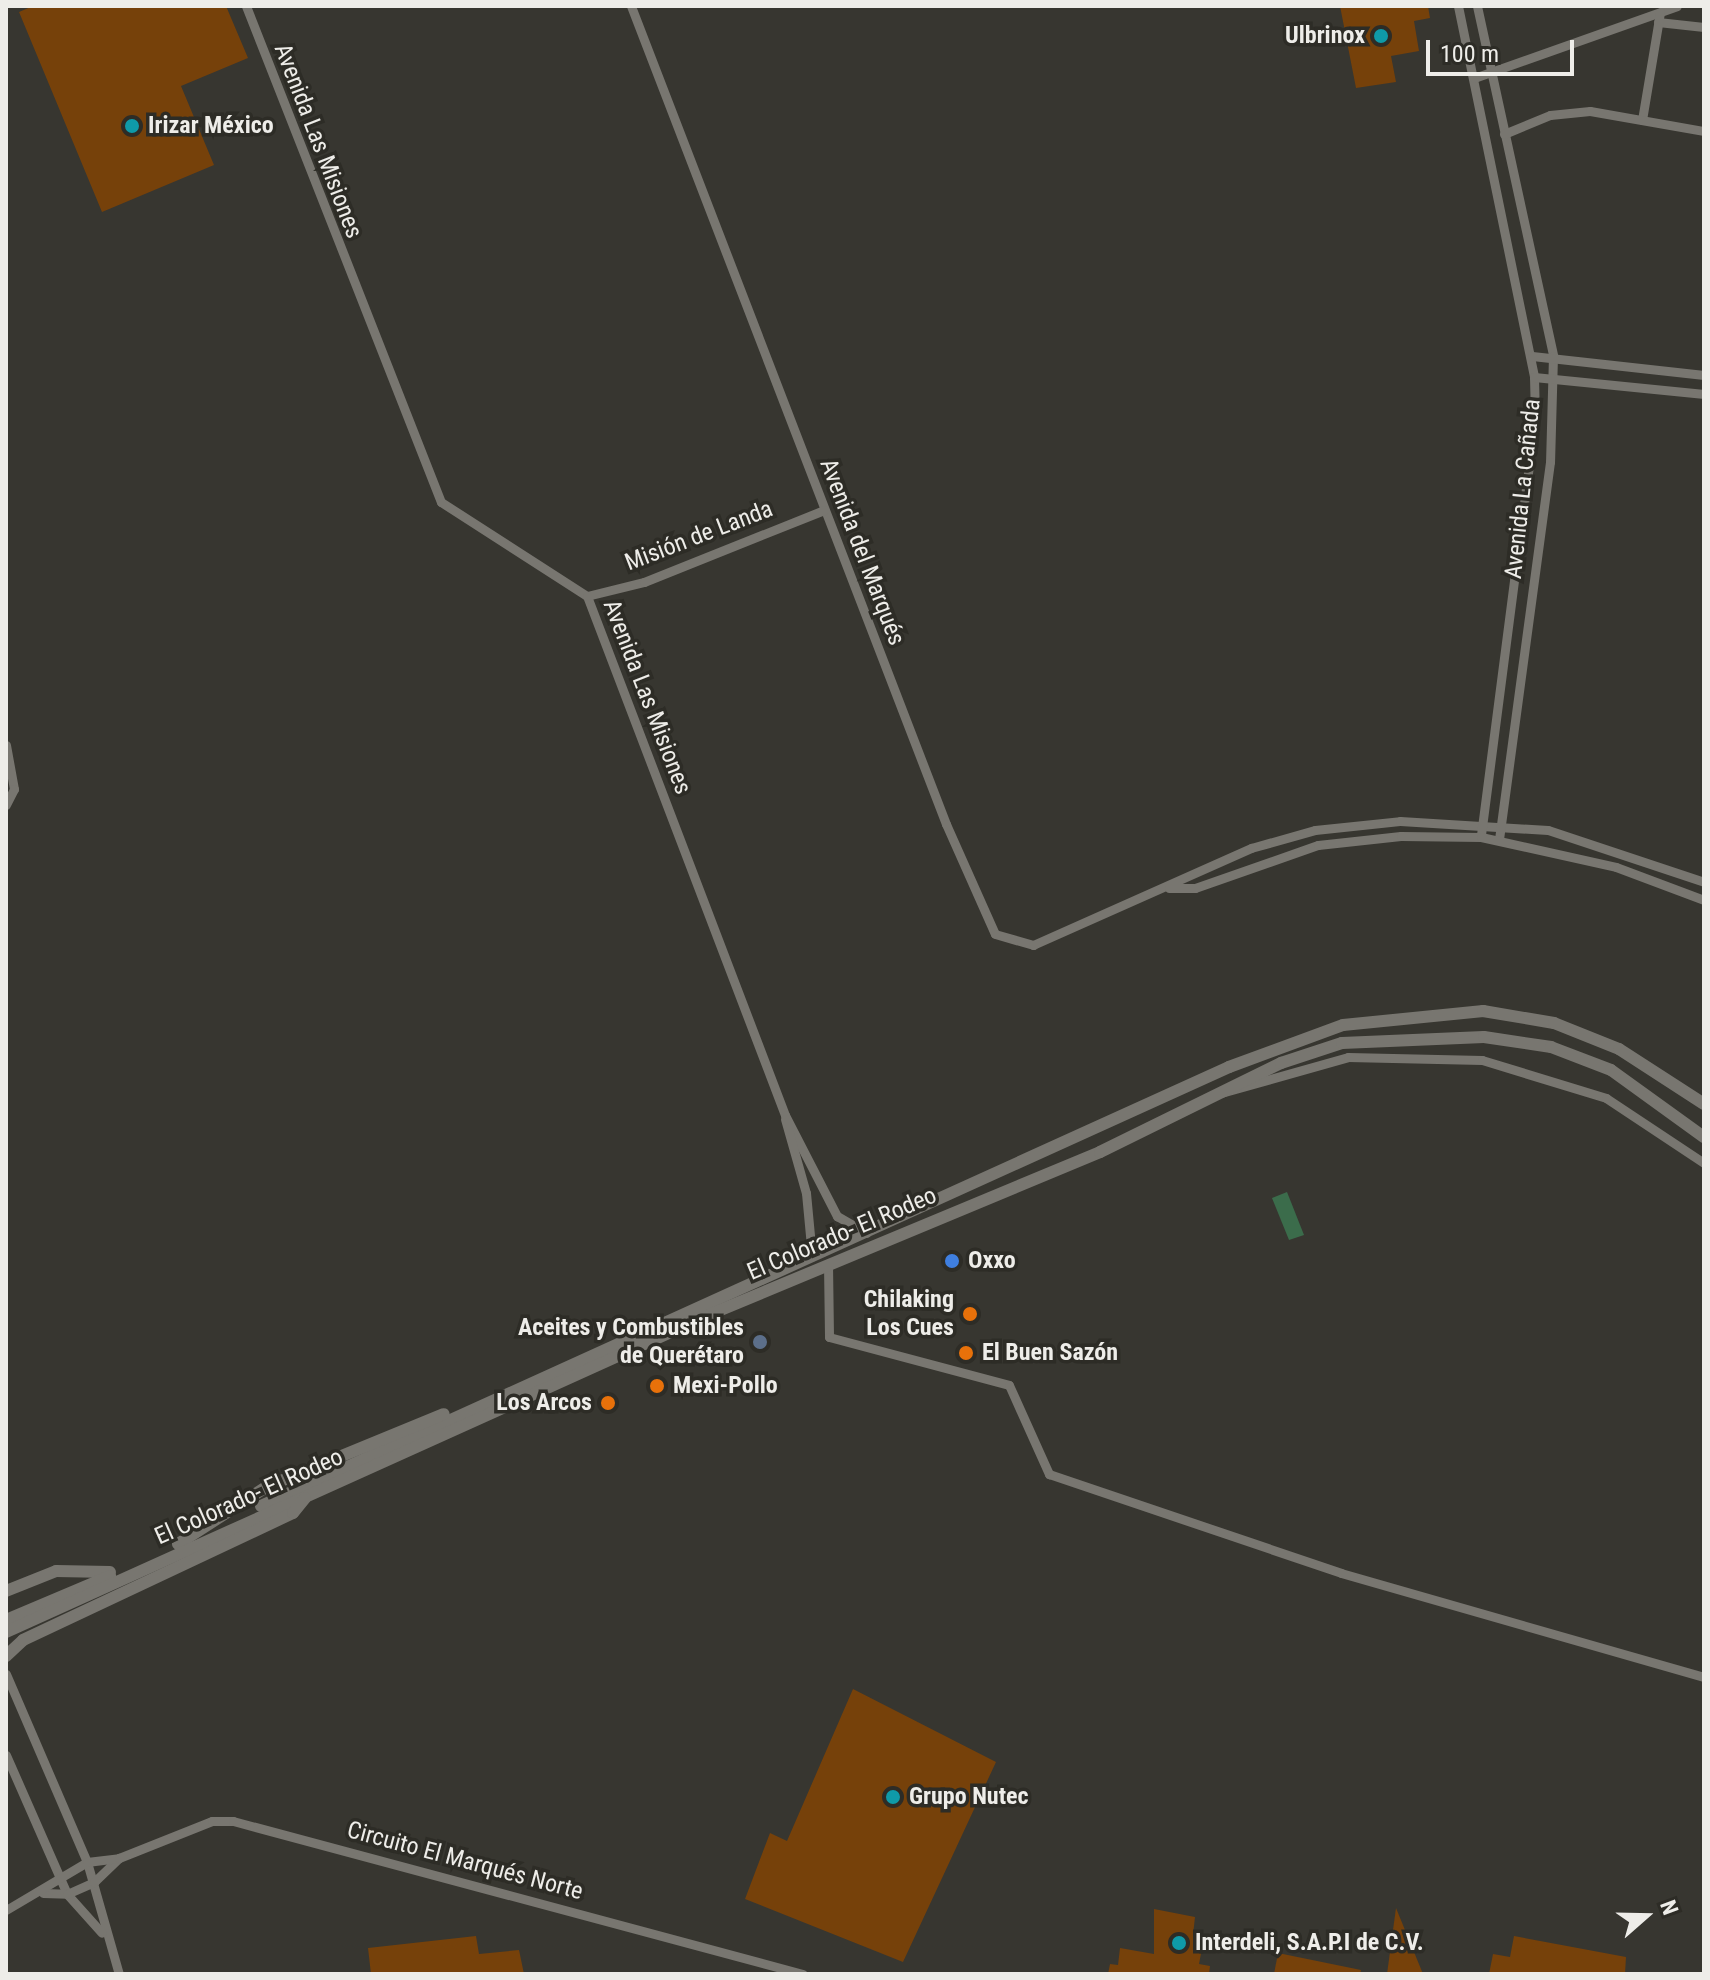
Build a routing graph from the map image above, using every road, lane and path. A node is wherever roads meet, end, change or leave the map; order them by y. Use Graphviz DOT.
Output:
graph roads {
  1 [pos="246,6"];
  2 [pos="631,6"];
  3 [pos="1458,6"];
  4 [pos="1477,6"];
  5 [pos="1677,6"];
  6 [pos="1659,18"];
  7 [pos="1704,27"];
  8 [pos="1492,75"];
  9 [pos="1474,78"];
  10 [pos="1642,120"];
  11 [pos="1704,131"];
  12 [pos="1504,134"];
  13 [pos="1521,212"];
  14 [pos="1502,216"];
  15 [pos="1533,272"];
  16 [pos="1515,276"];
  17 [pos="1532,356"];
  18 [pos="1553,356"];
  19 [pos="1704,375"];
  20 [pos="1534,377"];
  21 [pos="1553,377"];
  22 [pos="1704,394"];
  23 [pos="1530,460"];
  24 [pos="1550,462"];
  25 [pos="824,510"];
  26 [pos="587,596"];
  27 [pos="6,745"];
  28 [pos="6,805"];
  29 [pos="1483,821"];
  30 [pos="1367,824"];
  31 [pos="1501,824"];
  32 [pos="1481,837"];
  33 [pos="1499,839"];
  34 [pos="1368,840"];
  35 [pos="1621,851"];
  36 [pos="1616,867"];
  37 [pos="1674,870"];
  38 [pos="1704,882"];
  39 [pos="1666,885"];
  40 [pos="1169,888"];
  41 [pos="1704,900"];
  42 [pos="1218,1093"];
  43 [pos="1704,1104"];
  44 [pos="785,1115"];
  45 [pos="1704,1137"];
  46 [pos="1704,1163"];
  47 [pos="866,1233"];
  48 [pos="812,1257"];
  49 [pos="828,1264"];
  50 [pos="308,1494"];
  51 [pos="117,1573"];
  52 [pos="6,1591"];
  53 [pos="6,1620"];
  54 [pos="6,1632"];
  55 [pos="6,1656"];
  56 [pos="6,1674"];
  57 [pos="1704,1677"];
  58 [pos="6,1755"];
  59 [pos="119,1858"];
  60 [pos="87,1862"];
  61 [pos="59,1874"];
  62 [pos="94,1882"];
  63 [pos="43,1893"];
  64 [pos="67,1894"];
  65 [pos="6,1910"];
  66 [pos="104,1936"];
  67 [pos="119,1974"];
  68 [pos="803,1974"];
  1 -- 26 [label="street, Avenida Las Misiones"];
  2 -- 25 [label="street, Avenida del Marqués"];
  3 -- 9 [label="street"];
  4 -- 8 [label="street, Avenida La Cañada"];
  5 -- 6 [label="street"];
  6 -- 7 [label="street"];
  6 -- 8 [label="street"];
  6 -- 10 [label="street"];
  8 -- 9 [label="street"];
  8 -- 12 [label="street, Avenida La Cañada"];
  9 -- 14 [label="street"];
  10 -- 11 [label="street"];
  10 -- 12 [label="street"];
  12 -- 13 [label="street, Avenida La Cañada"];
  13 -- 14 [label="street"];
  13 -- 15 [label="street, Avenida La Cañada"];
  14 -- 16 [label="street"];
  15 -- 16 [label="street"];
  15 -- 18 [label="street, Avenida La Cañada"];
  16 -- 17 [label="street"];
  17 -- 18 [label="street"];
  17 -- 20 [label="street"];
  18 -- 19 [label="street"];
  18 -- 21 [label="street, Avenida La Cañada"];
  20 -- 21 [label="street"];
  20 -- 23 [label="street"];
  21 -- 22 [label="street"];
  21 -- 24 [label="street, Avenida La Cañada"];
  23 -- 24 [label="street"];
  23 -- 29 [label="street"];
  24 -- 31 [label="street, Avenida La Cañada"];
  25 -- 26 [label="street, Misión de Landa"];
  25 -- 40 [label="street, Avenida del Marqués"];
  26 -- 44 [label="street, Avenida Las Misiones"];
  27 -- 28 [label="street"];
  29 -- 30 [label="street, Avenida del Marqués"];
  29 -- 31 [label="street, Avenida del Marqués"];
  29 -- 32 [label="street"];
  30 -- 34 [label="street"];
  30 -- 40 [label="street, Avenida del Marqués"];
  31 -- 33 [label="street, Avenida La Cañada"];
  31 -- 35 [label="street, Avenida del Marqués"];
  32 -- 33 [label="street, Avenida del Marqués"];
  32 -- 34 [label="street, Avenida del Marqués"];
  33 -- 36 [label="street, Avenida del Marqués"];
  34 -- 40 [label="street, Avenida del Marqués"];
  35 -- 36 [label="street"];
  35 -- 37 [label="street, Avenida del Marqués"];
  36 -- 39 [label="street, Avenida del Marqués"];
  37 -- 38 [label="street, Avenida del Marqués"];
  37 -- 39 [label="street"];
  39 -- 41 [label="street, Avenida del Marqués"];
  42 -- 45 [label="main road, El Colorado- El Rodeo"];
  42 -- 46 [label="street"];
  42 -- 49 [label="main road, El Colorado- El Rodeo"];
  43 -- 47 [label="main road, El Colorado- El Rodeo"];
  44 -- 47 [label="street, Avenida Las Misiones"];
  44 -- 48 [label="street, Avenida Las Misiones"];
  47 -- 48 [label="main road, El Colorado- El Rodeo"];
  48 -- 51 [label="main road, El Colorado- El Rodeo"];
  49 -- 50 [label="main road, El Colorado- El Rodeo"];
  49 -- 57 [label="street"];
  50 -- 54 [label="main road, El Colorado- El Rodeo"];
  50 -- 55 [label="main road"];
  51 -- 52 [label="main road"];
  51 -- 53 [label="main road, El Colorado- El Rodeo"];
  56 -- 60 [label="street"];
  58 -- 61 [label="street"];
  59 -- 60 [label="street, Circuito El Marqués Norte"];
  59 -- 62 [label="street, Circuito El Marqués Norte"];
  59 -- 68 [label="street, Circuito El Marqués Norte"];
  60 -- 61 [label="street, Circuito El Marqués Norte"];
  60 -- 62 [label="street"];
  61 -- 63 [label="street, Circuito El Marqués Norte"];
  61 -- 64 [label="street"];
  62 -- 64 [label="street, Circuito El Marqués Norte"];
  62 -- 66 [label="street"];
  63 -- 64 [label="street, Circuito El Marqués Norte"];
  63 -- 65 [label="street, Circuito El Marqués Norte"];
  64 -- 66 [label="street"];
  66 -- 67 [label="street"];
}
